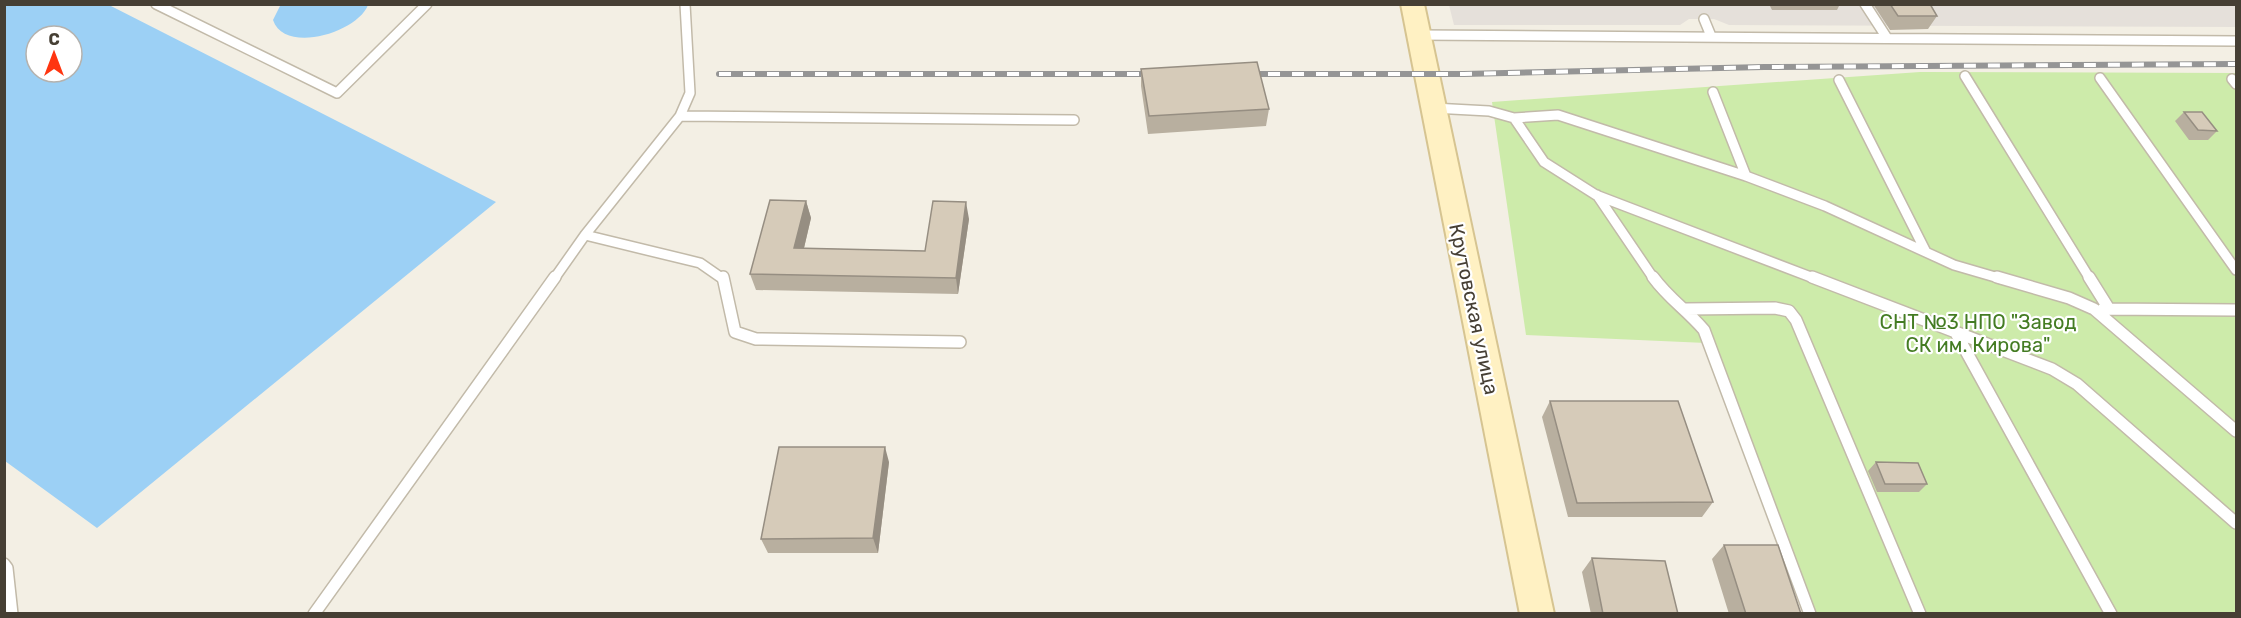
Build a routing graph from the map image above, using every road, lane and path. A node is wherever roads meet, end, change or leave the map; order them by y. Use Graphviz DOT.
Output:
graph roads {
  1 [pos="156,4"];
  2 [pos="427,4"];
  3 [pos="684,4"];
  4 [pos="1412,4"];
  5 [pos="1865,4"];
  6 [pos="1704,19"];
  7 [pos="1418,34"];
  8 [pos="1711,36"];
  9 [pos="1887,38"];
  10 [pos="2236,41"];
  11 [pos="1965,76"];
  12 [pos="2100,78"];
  13 [pos="1839,80"];
  14 [pos="1713,92"];
  15 [pos="1433,108"];
  16 [pos="680,116"];
  17 [pos="1514,118"];
  18 [pos="1074,120"];
  19 [pos="1746,176"];
  20 [pos="1596,195"];
  21 [pos="585,235"];
  22 [pos="1926,252"];
  23 [pos="2236,270"];
  24 [pos="1686,309"];
  25 [pos="2094,309"];
  26 [pos="2109,309"];
  27 [pos="2236,310"];
  28 [pos="1956,333"];
  29 [pos="960,342"];
  30 [pos="2236,431"];
  31 [pos="2236,523"];
  32 [pos="4,564"];
  33 [pos="12,614"];
  34 [pos="314,614"];
  35 [pos="1537,614"];
  36 [pos="1810,614"];
  37 [pos="1920,614"];
  38 [pos="2112,614"];
  1 -- 2 [label="lane"];
  3 -- 16 [label="lane"];
  4 -- 7 [label="street, Крутовская улица"];
  5 -- 9 [label="lane"];
  6 -- 8 [label="lane"];
  7 -- 8 [label="lane"];
  7 -- 15 [label="street, Крутовская улица"];
  8 -- 9 [label="lane"];
  9 -- 10 [label="lane"];
  11 -- 26 [label="lane"];
  12 -- 23 [label="lane"];
  13 -- 22 [label="lane"];
  14 -- 19 [label="lane"];
  15 -- 17 [label="lane"];
  15 -- 35 [label="street, Крутовская улица"];
  16 -- 18 [label="lane"];
  16 -- 21 [label="lane"];
  17 -- 19 [label="lane"];
  17 -- 20 [label="lane"];
  19 -- 22 [label="lane"];
  20 -- 24 [label="lane"];
  20 -- 28 [label="lane"];
  21 -- 29 [label="lane"];
  21 -- 34 [label="lane"];
  22 -- 25 [label="lane"];
  24 -- 36 [label="lane"];
  24 -- 37 [label="lane"];
  25 -- 26 [label="lane"];
  25 -- 30 [label="lane"];
  26 -- 27 [label="lane"];
  28 -- 31 [label="lane"];
  28 -- 38 [label="lane"];
  32 -- 33 [label="lane"];
}
